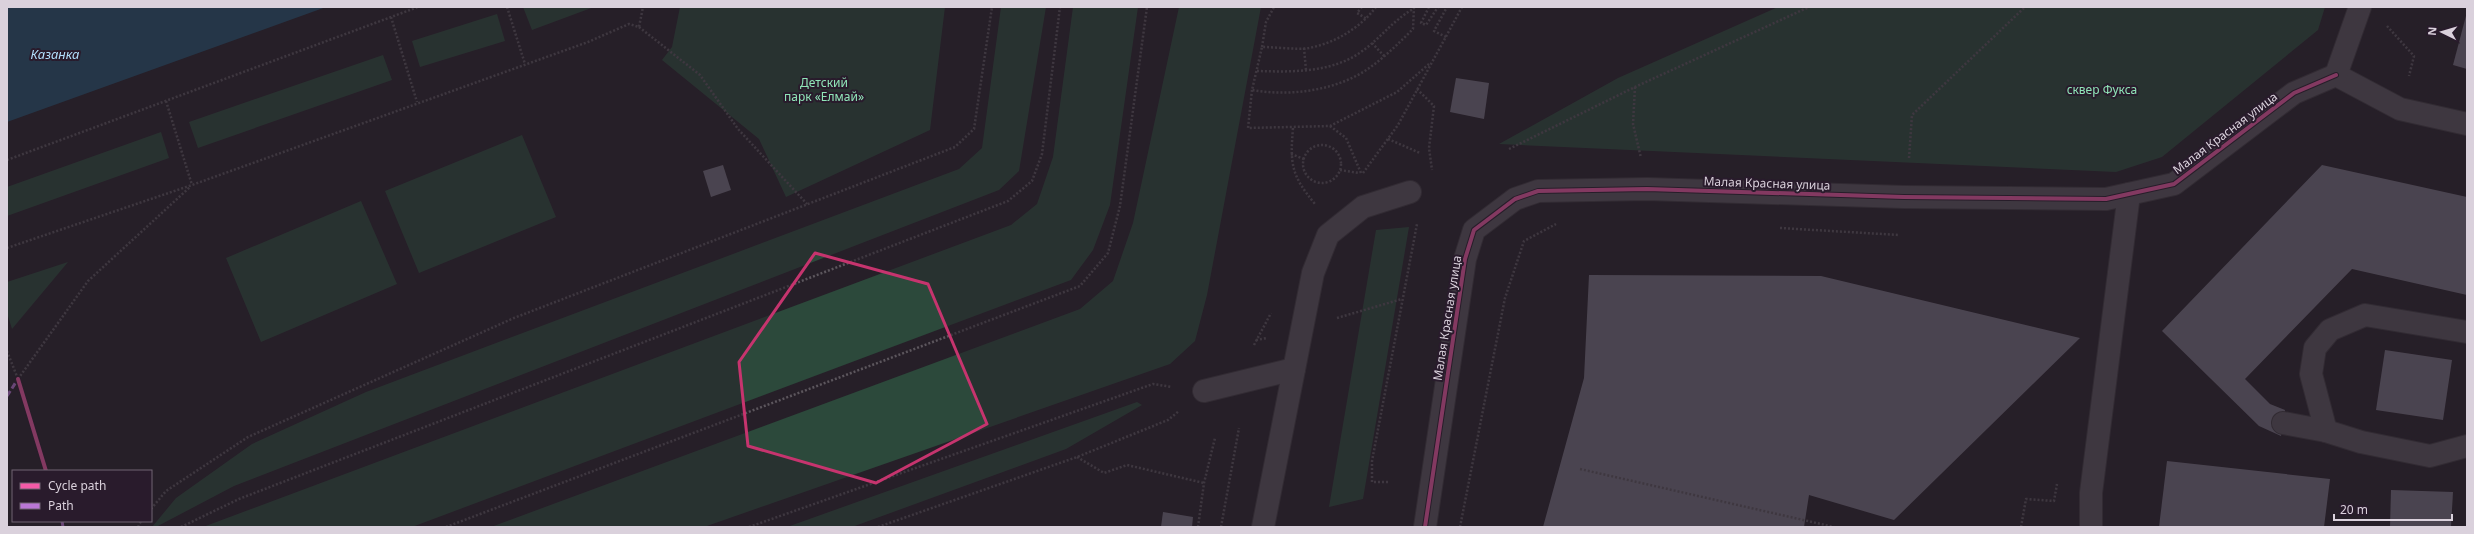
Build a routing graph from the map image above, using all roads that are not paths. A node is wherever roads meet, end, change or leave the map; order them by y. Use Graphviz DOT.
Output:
graph roads {
  1 [pos="2360,7"];
  2 [pos="2336,74"];
  3 [pos="2467,124"];
  4 [pos="1410,192"];
  5 [pos="2129,194"];
  6 [pos="2467,332"];
  7 [pos="1294,369"];
  8 [pos="1204,391"];
  9 [pos="2283,423"];
  10 [pos="2326,431"];
  11 [pos="2467,446"];
  12 [pos="1263,527"];
  13 [pos="1425,527"];
  14 [pos="2091,527"];
  1 -- 2 [label="street"];
  2 -- 3 [label="street"];
  2 -- 5 [label="street, Малая Красная улица"];
  4 -- 7 [label="street"];
  5 -- 13 [label="street, Малая Красная улица"];
  5 -- 14 [label="street"];
  6 -- 10 [label="street"];
  7 -- 8 [label="street"];
  7 -- 12 [label="street"];
  9 -- 10 [label="street"];
  10 -- 11 [label="street"];
}
